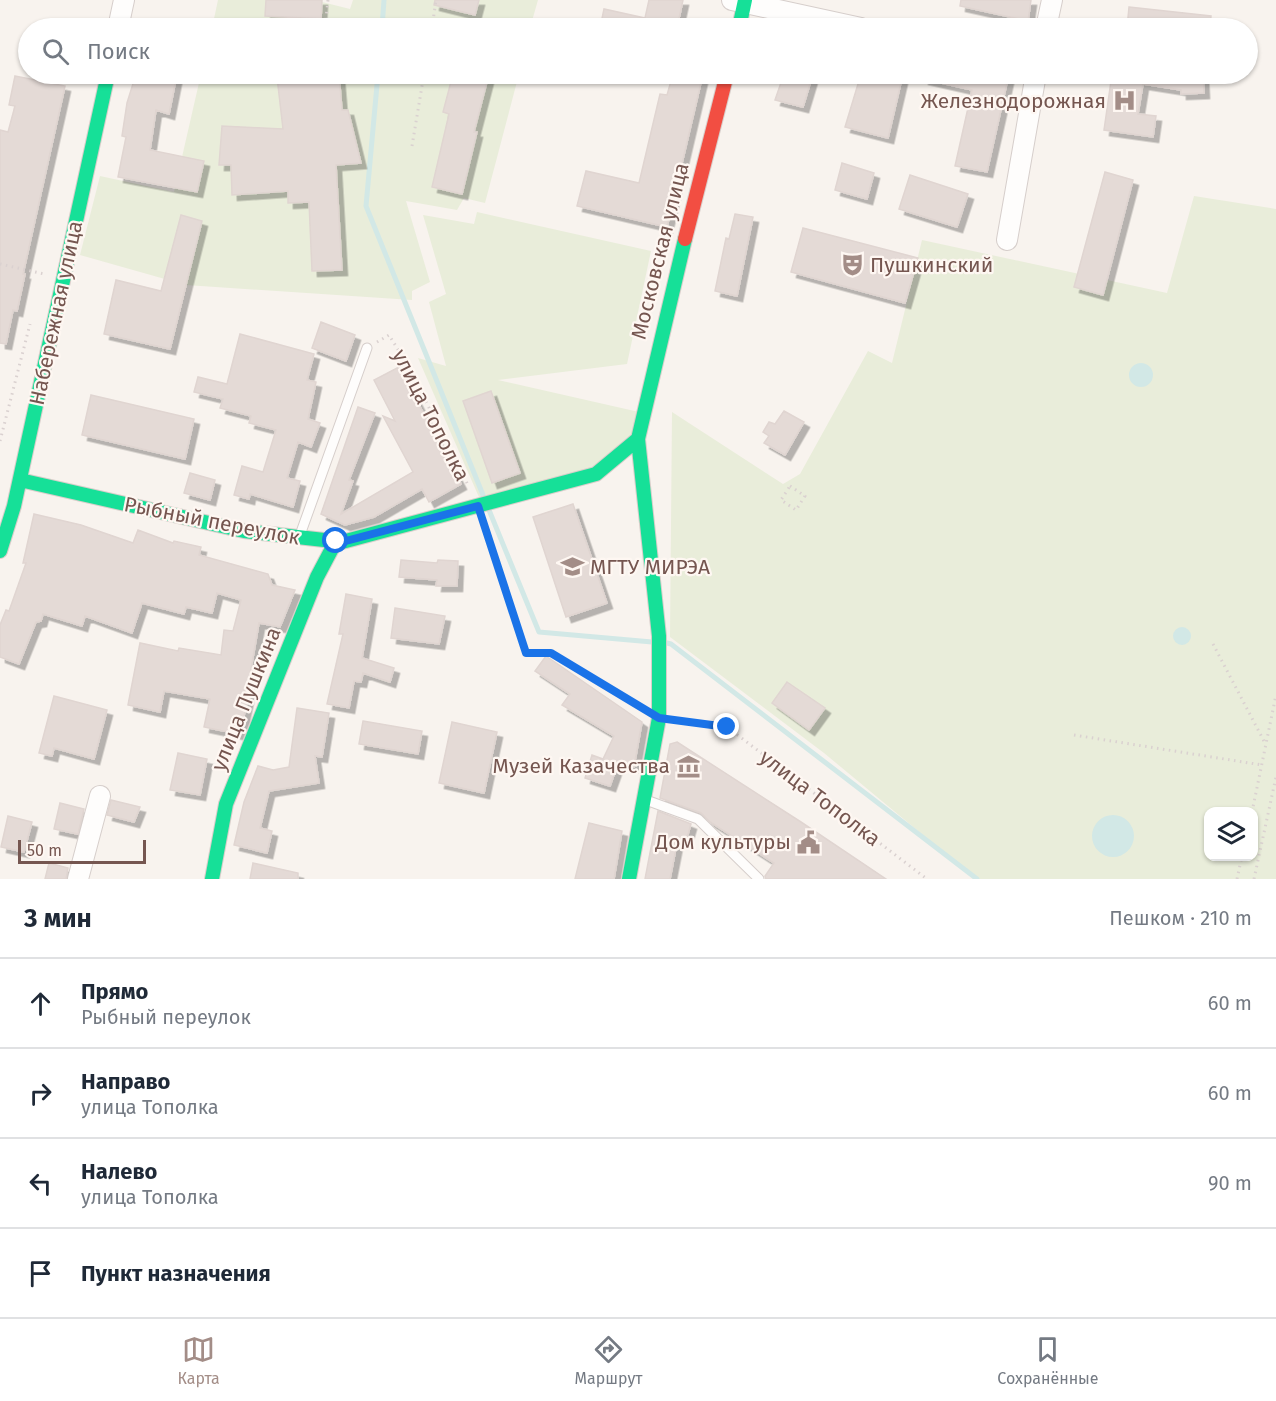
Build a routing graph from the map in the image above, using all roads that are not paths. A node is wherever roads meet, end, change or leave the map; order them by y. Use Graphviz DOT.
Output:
graph roads {
  1 [pos="124,0"];
  2 [pos="1052,0"];
  3 [pos="740,1"];
  4 [pos="120,18"];
  5 [pos="739,18"];
  6 [pos="816,18"];
  7 [pos="1048,18"];
  8 [pos="106,84"];
  9 [pos="724,84"];
  10 [pos="1034,84"];
  11 [pos="1007,240"];
  12 [pos="367,348"];
  13 [pos="638,439"];
  14 [pos="20,480"];
  15 [pos="7,504"];
  16 [pos="298,538"];
  17 [pos="336,541"];
  18 [pos="0,551"];
  19 [pos="100,796"];
  20 [pos="643,799"];
  21 [pos="78,879"];
  22 [pos="212,879"];
  23 [pos="629,879"];
  24 [pos="759,879"];
  1 -- 4 [label="street"];
  2 -- 7 [label="street"];
  3 -- 5 [label="street"];
  3 -- 6 [label="street"];
  8 -- 14 [label="street, Набережная улица"];
  9 -- 13 [label="street, Московская улица"];
  10 -- 11 [label="street"];
  12 -- 16 [label="lane"];
  13 -- 17 [label="street, Рыбный переулок"];
  13 -- 20 [label="street, Московская улица"];
  14 -- 15 [label="street, Набережная улица"];
  14 -- 16 [label="street, Рыбный переулок"];
  15 -- 18 [label="street, Набережная улица"];
  16 -- 17 [label="street, Рыбный переулок"];
  17 -- 22 [label="street, улица Пушкина"];
  19 -- 21 [label="street"];
  20 -- 23 [label="street, Московская улица"];
  20 -- 24 [label="lane"];
}
